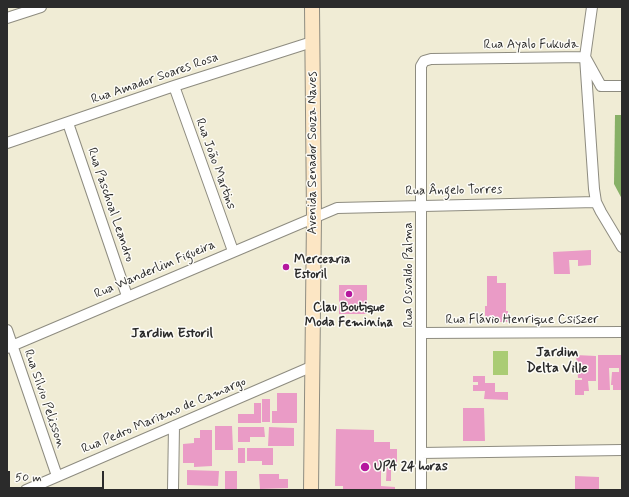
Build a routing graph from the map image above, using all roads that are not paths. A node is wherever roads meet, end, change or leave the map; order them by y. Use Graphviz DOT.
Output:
graph roads {
  1 [pos="41,7"];
  2 [pos="312,7"];
  3 [pos="592,7"];
  4 [pos="7,18"];
  5 [pos="312,42"];
  6 [pos="585,57"];
  7 [pos="424,61"];
  8 [pos="174,86"];
  9 [pos="622,86"];
  10 [pos="68,123"];
  11 [pos="7,143"];
  12 [pos="596,202"];
  13 [pos="422,204"];
  14 [pos="314,217"];
  15 [pos="622,247"];
  16 [pos="233,251"];
  17 [pos="126,296"];
  18 [pos="7,330"];
  19 [pos="622,332"];
  20 [pos="421,333"];
  21 [pos="10,347"];
  22 [pos="313,366"];
  23 [pos="174,426"];
  24 [pos="622,450"];
  25 [pos="422,453"];
  26 [pos="57,476"];
  27 [pos="26,490"];
  28 [pos="173,490"];
  29 [pos="311,490"];
  30 [pos="421,490"];
  1 -- 4 [label="street"];
  2 -- 5 [label="street, Avenida Senador Souza Naves"];
  3 -- 6 [label="street"];
  5 -- 8 [label="street, Rua Amador Soares Rosa"];
  5 -- 14 [label="street, Avenida Senador Souza Naves"];
  6 -- 7 [label="street, Rua Ayalo Fukuda"];
  6 -- 9 [label="street, Rua Ayalo Fukuda"];
  6 -- 12 [label="street"];
  7 -- 13 [label="street, Rua Osvaldo Palma"];
  8 -- 10 [label="street, Rua Amador Soares Rosa"];
  8 -- 16 [label="street, Rua João Martins"];
  10 -- 11 [label="street, Rua Amador Soares Rosa"];
  10 -- 17 [label="street, Rua Paschoal Leandro"];
  12 -- 13 [label="street, Rua Ângelo Torres"];
  12 -- 15 [label="street"];
  13 -- 14 [label="street, Rua Ângelo Torres"];
  13 -- 20 [label="street, Rua Osvaldo Palma"];
  14 -- 16 [label="street, Rua Wanderlim Figueira"];
  14 -- 22 [label="street, Avenida Senador Souza Naves"];
  16 -- 17 [label="street, Rua Wanderlim Figueira"];
  17 -- 21 [label="street, Rua Wanderlim Figueira"];
  18 -- 21 [label="street, Rua Sílvio Pelisson"];
  19 -- 20 [label="street, Rua Flávio Henrique Csiszer"];
  20 -- 25 [label="street, Rua Osvaldo Palma"];
  21 -- 26 [label="street, Rua Sílvio Pelisson"];
  22 -- 23 [label="street, Rua Pedro Mariano de Camargo"];
  22 -- 29 [label="street, Avenida Senador Souza Naves"];
  23 -- 26 [label="street, Rua Pedro Mariano de Camargo"];
  23 -- 28 [label="street"];
  24 -- 25 [label="street"];
  25 -- 30 [label="street, Rua Osvaldo Palma"];
  26 -- 27 [label="street, Rua Pedro Mariano de Camargo"];
}
